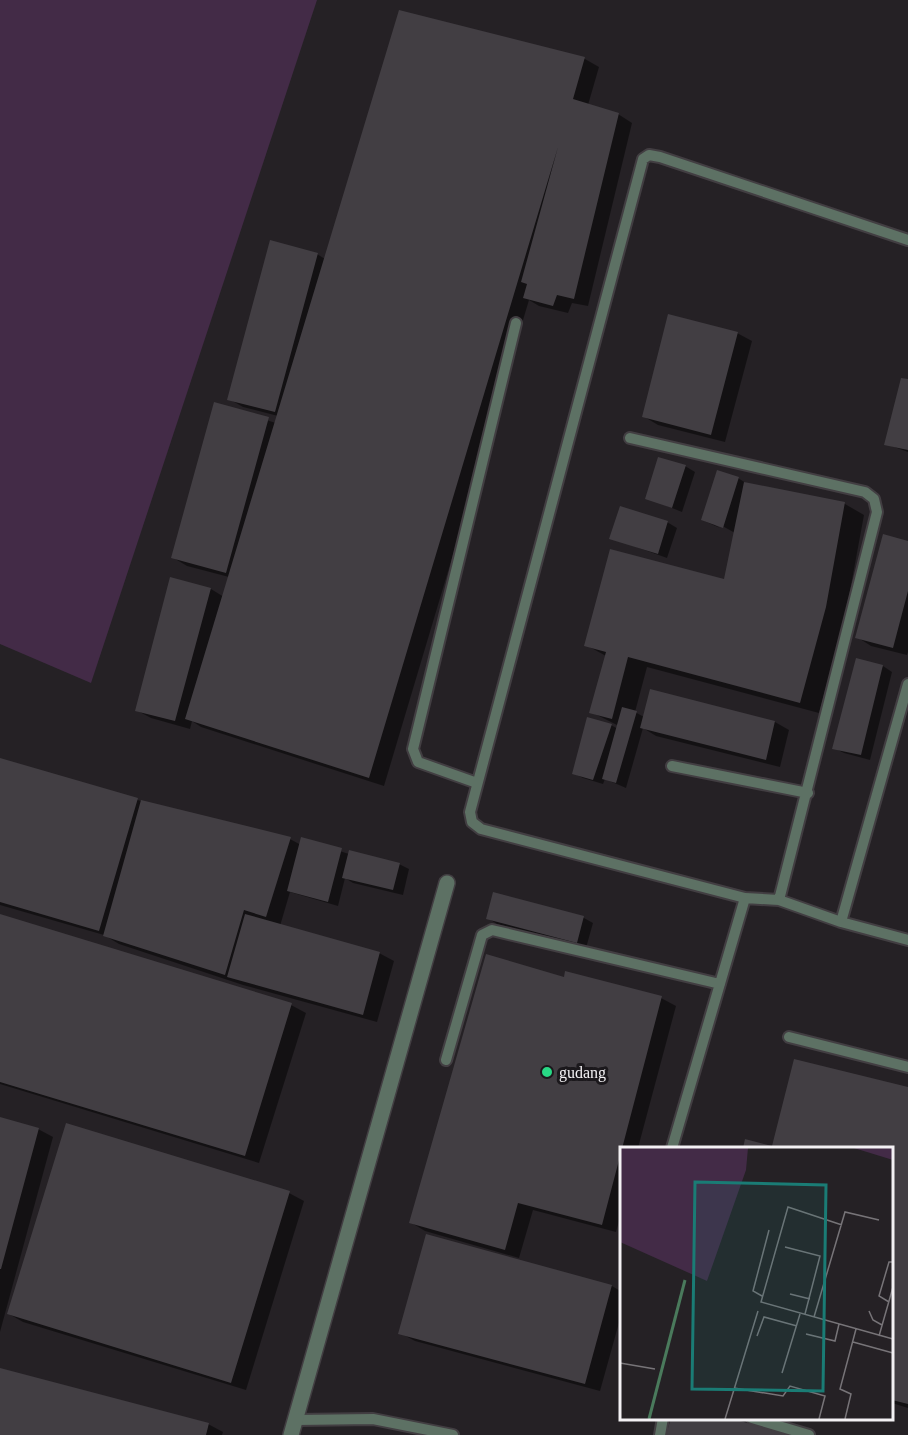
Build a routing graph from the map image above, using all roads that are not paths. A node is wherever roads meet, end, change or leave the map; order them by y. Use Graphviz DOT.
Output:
graph roads {
  1 [pos="908,240"];
  2 [pos="516,323"];
  3 [pos="630,438"];
  4 [pos="908,684"];
  5 [pos="672,766"];
  6 [pos="477,783"];
  7 [pos="808,793"];
  8 [pos="447,884"];
  9 [pos="745,898"];
  10 [pos="778,900"];
  11 [pos="841,922"];
  12 [pos="908,940"];
  13 [pos="720,984"];
  14 [pos="789,1037"];
  15 [pos="446,1060"];
  16 [pos="908,1067"];
  17 [pos="673,1147"];
  18 [pos="296,1419"];
  19 [pos="663,1420"];
  20 [pos="756,1420"];
  21 [pos="291,1435"];
  22 [pos="453,1435"];
  23 [pos="660,1435"];
  24 [pos="809,1435"];
  1 -- 6 [label="lane"];
  2 -- 6 [label="lane"];
  3 -- 7 [label="lane"];
  4 -- 11 [label="lane"];
  5 -- 7 [label="lane"];
  6 -- 9 [label="lane"];
  7 -- 10 [label="lane"];
  8 -- 18 [label="street"];
  9 -- 10 [label="lane"];
  9 -- 13 [label="lane"];
  10 -- 11 [label="lane"];
  11 -- 12 [label="lane"];
  13 -- 15 [label="lane"];
  13 -- 17 [label="lane"];
  14 -- 16 [label="lane"];
  18 -- 21 [label="street"];
  18 -- 22 [label="lane"];
  19 -- 23 [label="lane"];
  20 -- 24 [label="lane"];
}
